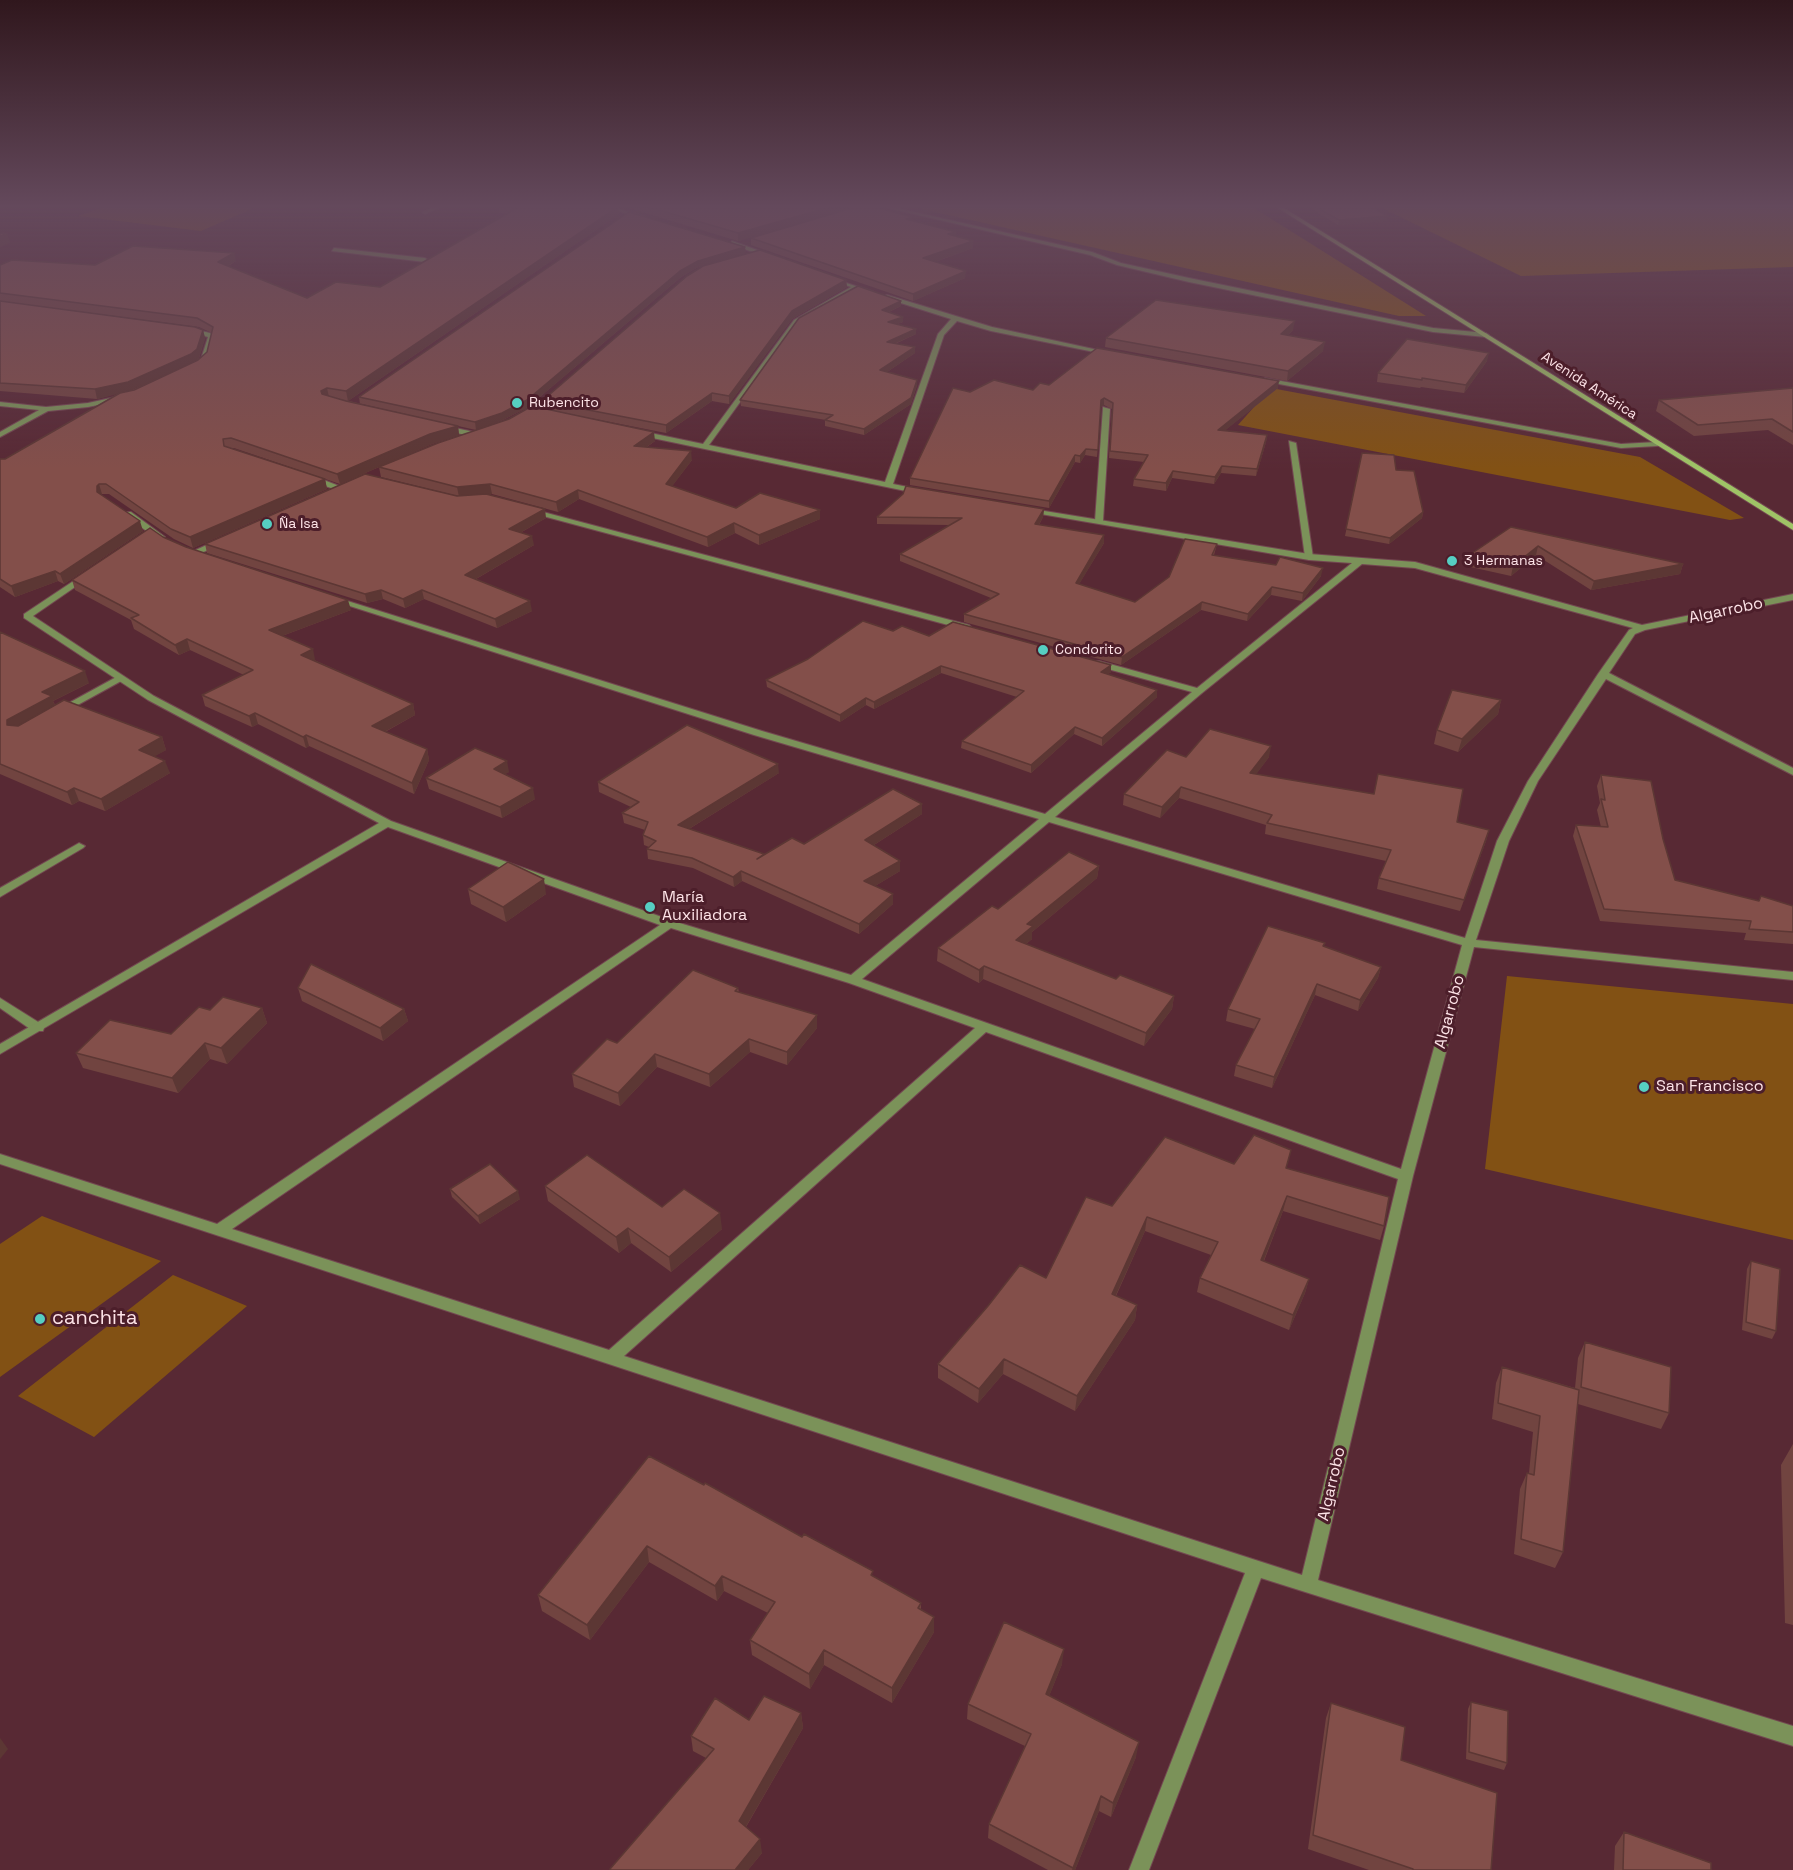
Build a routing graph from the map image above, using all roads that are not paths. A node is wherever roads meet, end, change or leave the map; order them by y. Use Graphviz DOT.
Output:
graph roads {
  1 [pos="841,295"];
  2 [pos="881,295"];
  3 [pos="1264,295"];
  4 [pos="1422,295"];
  5 [pos="954,320"];
  6 [pos="176,328"];
  7 [pos="1486,335"];
  8 [pos="1122,355"];
  9 [pos="187,371"];
  10 [pos="1250,378"];
  11 [pos="133,395"];
  12 [pos="0,404"];
  13 [pos="46,409"];
  14 [pos="1106,409"];
  15 [pos="430,424"];
  16 [pos="486,431"];
  17 [pos="636,432"];
  18 [pos="0,435"];
  19 [pos="476,435"];
  20 [pos="456,441"];
  21 [pos="1292,443"];
  22 [pos="1657,444"];
  23 [pos="705,446"];
  24 [pos="298,474"];
  25 [pos="888,486"];
  26 [pos="332,493"];
  27 [pos="935,494"];
  28 [pos="115,505"];
  29 [pos="522,507"];
  30 [pos="1017,508"];
  31 [pos="1099,521"];
  32 [pos="1793,528"];
  33 [pos="153,531"];
  34 [pos="143,538"];
  35 [pos="225,539"];
  36 [pos="170,543"];
  37 [pos="1309,557"];
  38 [pos="214,560"];
  39 [pos="1361,560"];
  40 [pos="95,570"];
  41 [pos="321,596"];
  42 [pos="1793,597"];
  43 [pos="1642,628"];
  44 [pos="971,629"];
  45 [pos="1085,660"];
  46 [pos="1603,674"];
  47 [pos="120,678"];
  48 [pos="1199,692"];
  49 [pos="56,713"];
  50 [pos="1793,772"];
  51 [pos="1049,819"];
  52 [pos="387,823"];
  53 [pos="79,846"];
  54 [pos="0,892"];
  55 [pos="669,924"];
  56 [pos="1469,943"];
  57 [pos="1793,976"];
  58 [pos="853,980"];
  59 [pos="0,1002"];
  60 [pos="38,1028"];
  61 [pos="983,1028"];
  62 [pos="0,1050"];
  63 [pos="0,1159"];
  64 [pos="1406,1176"];
  65 [pos="219,1230"];
  66 [pos="612,1357"];
  67 [pos="1256,1568"];
  68 [pos="1308,1585"];
  69 [pos="1793,1736"];
  70 [pos="1139,1870"];
  1 -- 23 [label="street"];
  2 -- 5 [label="street"];
  3 -- 7 [label="street"];
  4 -- 7 [label="main road, Avenida América"];
  5 -- 8 [label="street"];
  5 -- 25 [label="street"];
  6 -- 9 [label="street"];
  7 -- 22 [label="main road, Avenida América"];
  10 -- 22 [label="street"];
  11 -- 13 [label="street"];
  12 -- 13 [label="street"];
  13 -- 18 [label="street"];
  14 -- 31 [label="street"];
  15 -- 19 [label="street"];
  16 -- 19 [label="street"];
  17 -- 23 [label="street"];
  19 -- 20 [label="street"];
  21 -- 37 [label="street"];
  22 -- 32 [label="main road, Avenida América"];
  23 -- 25 [label="street"];
  24 -- 26 [label="street"];
  25 -- 27 [label="street"];
  28 -- 33 [label="street"];
  29 -- 44 [label="street"];
  30 -- 31 [label="street"];
  31 -- 37 [label="street"];
  33 -- 34 [label="street"];
  33 -- 36 [label="street"];
  35 -- 38 [label="street"];
  37 -- 39 [label="street"];
  39 -- 43 [label="street"];
  39 -- 48 [label="street"];
  40 -- 47 [label="street"];
  41 -- 51 [label="street"];
  42 -- 43 [label="street, Algarrobo"];
  43 -- 46 [label="street, Algarrobo"];
  45 -- 48 [label="street"];
  46 -- 50 [label="street"];
  46 -- 56 [label="street, Algarrobo"];
  47 -- 49 [label="street"];
  47 -- 52 [label="street"];
  48 -- 51 [label="street"];
  51 -- 56 [label="street"];
  51 -- 58 [label="street"];
  52 -- 55 [label="street"];
  52 -- 60 [label="street"];
  53 -- 54 [label="street"];
  55 -- 58 [label="street"];
  55 -- 65 [label="street"];
  56 -- 57 [label="street"];
  56 -- 64 [label="street, Algarrobo"];
  58 -- 61 [label="street"];
  59 -- 60 [label="street"];
  60 -- 62 [label="street"];
  61 -- 64 [label="street"];
  61 -- 66 [label="street"];
  63 -- 65 [label="street"];
  64 -- 68 [label="street, Algarrobo"];
  65 -- 66 [label="street"];
  66 -- 67 [label="street"];
  67 -- 68 [label="street"];
  67 -- 70 [label="street"];
  68 -- 69 [label="street"];
}
